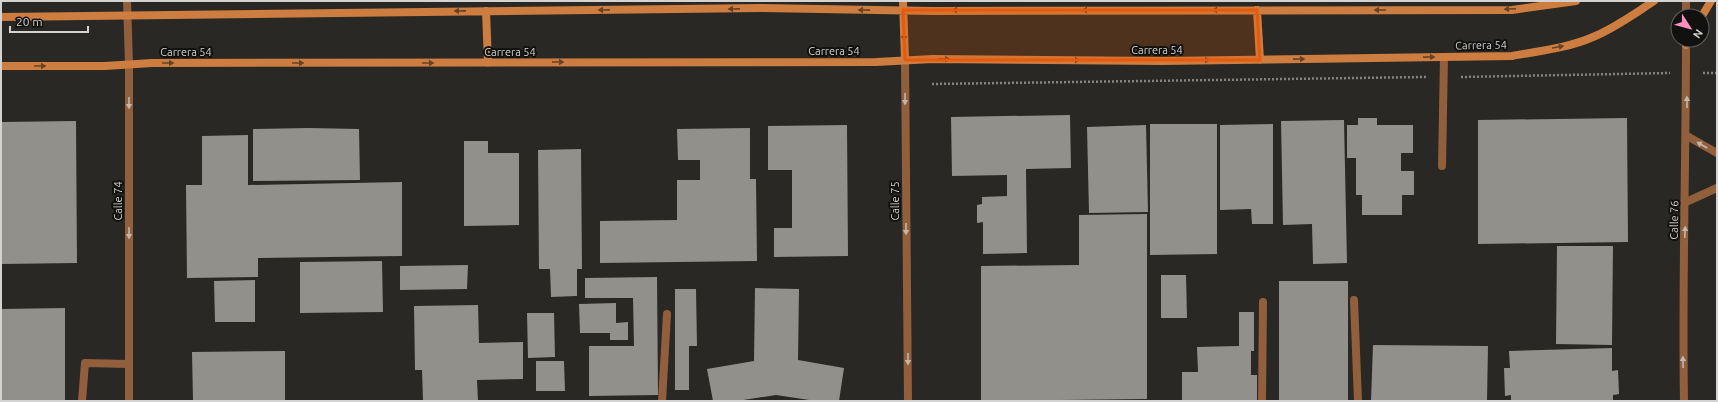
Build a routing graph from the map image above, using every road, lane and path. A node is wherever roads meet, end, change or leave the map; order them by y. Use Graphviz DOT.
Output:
graph roads {
  1 [pos="126,1"];
  2 [pos="904,1"];
  3 [pos="1576,1"];
  4 [pos="1654,1"];
  5 [pos="903,10"];
  6 [pos="1257,10"];
  7 [pos="486,11"];
  8 [pos="126,15"];
  9 [pos="1,17"];
  10 [pos="1687,48"];
  11 [pos="1444,57"];
  12 [pos="905,60"];
  13 [pos="1260,60"];
  14 [pos="488,63"];
  15 [pos="129,64"];
  16 [pos="1,66"];
  17 [pos="1650,74"];
  18 [pos="1444,77"];
  19 [pos="932,84"];
  20 [pos="1687,136"];
  21 [pos="1717,153"];
  22 [pos="1442,166"];
  23 [pos="1717,188"];
  24 [pos="1686,202"];
  25 [pos="1354,300"];
  26 [pos="1263,302"];
  27 [pos="667,314"];
  28 [pos="129,364"];
  29 [pos="82,401"];
  30 [pos="129,401"];
  31 [pos="662,401"];
  32 [pos="908,401"];
  33 [pos="1262,401"];
  34 [pos="1358,401"];
  35 [pos="1684,401"];
  1 -- 8 [label="street, Calle 74"];
  2 -- 5 [label="main road, Calle 75"];
  3 -- 6 [label="main road, one-way"];
  11 -- 4 [label="main road, Carrera 54, one-way"];
  6 -- 5 [label="main road, one-way"];
  5 -- 7 [label="main road, one-way"];
  5 -- 12 [label="main road, Calle 75, one-way"];
  6 -- 13 [label="main road"];
  7 -- 8 [label="main road, one-way"];
  7 -- 14 [label="main road"];
  8 -- 9 [label="main road"];
  8 -- 15 [label="street, Calle 74"];
  20 -- 10 [label="street, Calle 76, one-way"];
  13 -- 11 [label="main road, Carrera 54, one-way"];
  11 -- 18 [label="street"];
  12 -- 13 [label="main road, Carrera 54, one-way"];
  14 -- 12 [label="main road, Carrera 54, one-way"];
  12 -- 32 [label="street, Calle 75, one-way"];
  15 -- 14 [label="main road, Carrera 54, one-way"];
  16 -- 15 [label="main road, Carrera 54, one-way"];
  15 -- 28 [label="street, Calle 74, one-way"];
  17 -- 18 [label="path"];
  18 -- 19 [label="path"];
  18 -- 22 [label="street"];
  21 -- 20 [label="street, one-way"];
  20 -- 24 [label="street, Calle 76"];
  23 -- 24 [label="street"];
  35 -- 24 [label="street, Calle 76, one-way"];
  25 -- 34 [label="street"];
  26 -- 33 [label="street"];
  27 -- 31 [label="street"];
  28 -- 29 [label="street"];
  28 -- 30 [label="street, Calle 74"];
}
